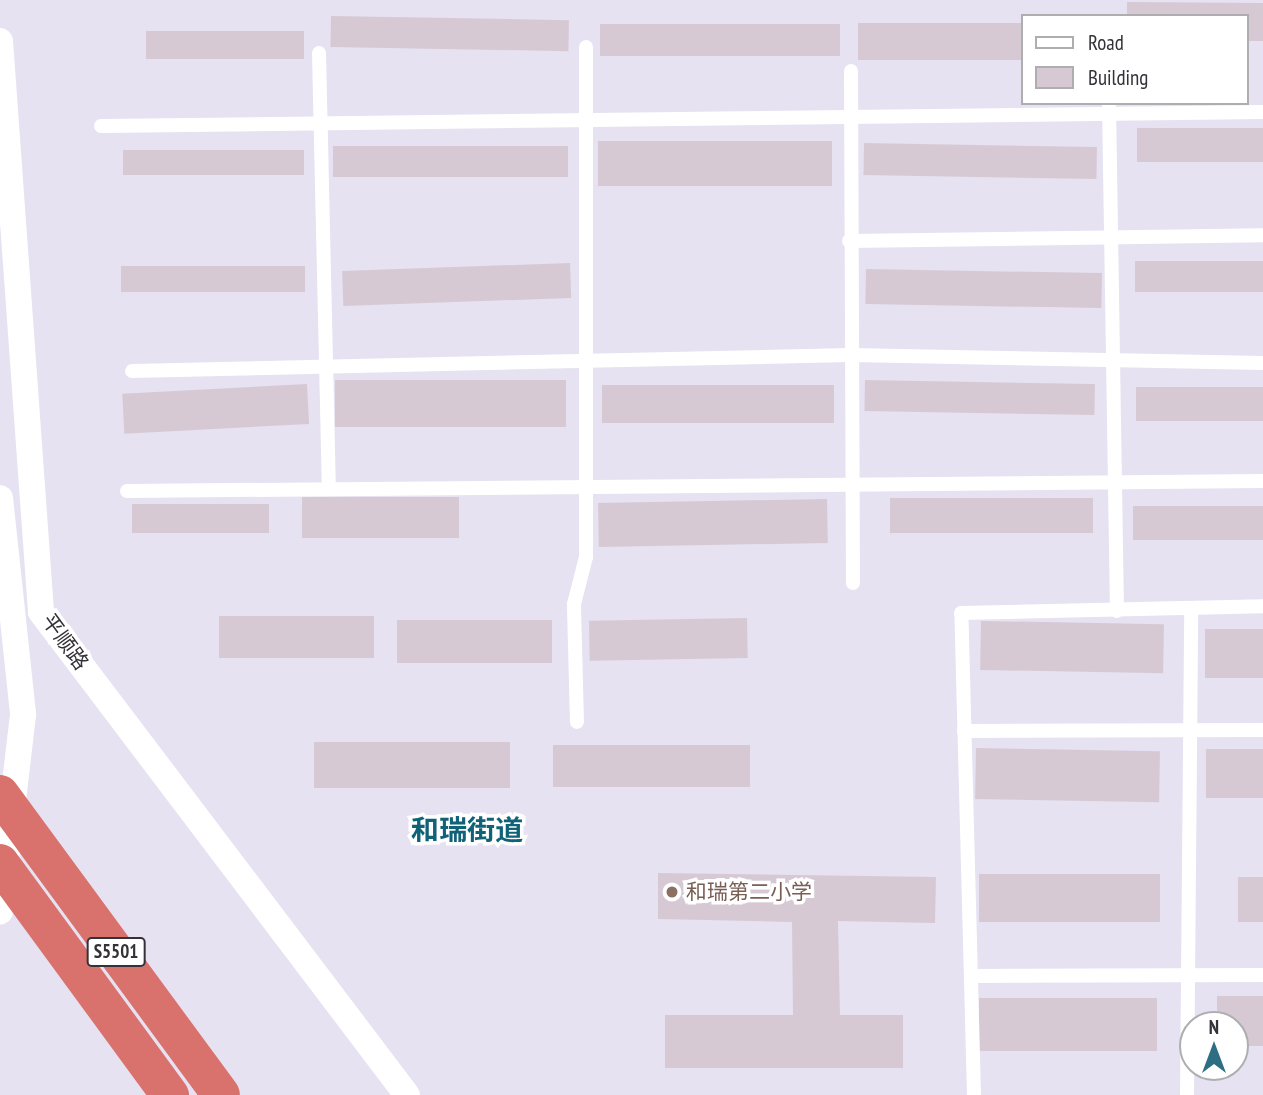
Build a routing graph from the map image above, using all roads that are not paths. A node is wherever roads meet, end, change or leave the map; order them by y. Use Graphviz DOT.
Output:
graph roads {
  1 [pos="0,41"];
  2 [pos="586,47"];
  3 [pos="319,53"];
  4 [pos="851,71"];
  5 [pos="1109,109"];
  6 [pos="1263,112"];
  7 [pos="848,117"];
  8 [pos="584,121"];
  9 [pos="321,124"];
  10 [pos="101,127"];
  11 [pos="3,134"];
  12 [pos="1263,235"];
  13 [pos="1113,238"];
  14 [pos="849,241"];
  15 [pos="850,355"];
  16 [pos="1116,360"];
  17 [pos="585,363"];
  18 [pos="1263,363"];
  19 [pos="326,368"];
  20 [pos="132,371"];
  21 [pos="1263,481"];
  22 [pos="1117,482"];
  23 [pos="853,484"];
  24 [pos="586,485"];
  25 [pos="329,487"];
  26 [pos="127,491"];
  27 [pos="0,498"];
  28 [pos="853,583"];
  29 [pos="1263,606"];
  30 [pos="1191,608"];
  31 [pos="1117,611"];
  32 [pos="577,722"];
  33 [pos="1263,730"];
  34 [pos="964,731"];
  35 [pos="1190,734"];
  36 [pos="0,794"];
  37 [pos="0,863"];
  38 [pos="0,912"];
  39 [pos="1263,975"];
  40 [pos="972,976"];
  41 [pos="1188,976"];
  42 [pos="170,1095"];
  43 [pos="220,1095"];
  44 [pos="407,1095"];
  45 [pos="974,1095"];
  46 [pos="1187,1095"];
  1 -- 11 [label="street, 平顺路"];
  2 -- 8 [label="lane"];
  3 -- 9 [label="lane"];
  4 -- 7 [label="lane"];
  5 -- 6 [label="lane"];
  5 -- 7 [label="lane"];
  5 -- 13 [label="lane"];
  7 -- 8 [label="lane"];
  7 -- 14 [label="lane"];
  8 -- 9 [label="lane"];
  8 -- 17 [label="lane"];
  9 -- 10 [label="lane"];
  9 -- 19 [label="lane"];
  11 -- 44 [label="street, 平顺路"];
  12 -- 13 [label="lane"];
  13 -- 14 [label="lane"];
  13 -- 16 [label="lane"];
  14 -- 15 [label="lane"];
  15 -- 16 [label="lane"];
  15 -- 17 [label="lane"];
  15 -- 23 [label="lane"];
  16 -- 18 [label="lane"];
  16 -- 22 [label="lane"];
  17 -- 19 [label="lane"];
  17 -- 24 [label="lane"];
  19 -- 20 [label="lane"];
  19 -- 25 [label="lane"];
  21 -- 22 [label="lane"];
  22 -- 23 [label="lane"];
  22 -- 31 [label="lane"];
  23 -- 24 [label="lane"];
  23 -- 28 [label="lane"];
  24 -- 25 [label="lane"];
  24 -- 32 [label="lane"];
  25 -- 26 [label="lane"];
  27 -- 38 [label="street"];
  29 -- 30 [label="lane"];
  30 -- 31 [label="lane"];
  30 -- 35 [label="lane"];
  31 -- 34 [label="lane"];
  33 -- 35 [label="lane"];
  34 -- 35 [label="lane"];
  34 -- 40 [label="lane"];
  35 -- 41 [label="lane"];
  36 -- 43 [label="highway, S5501"];
  37 -- 42 [label="highway, S5501"];
  39 -- 41 [label="lane"];
  40 -- 41 [label="lane"];
  40 -- 45 [label="lane"];
  41 -- 46 [label="lane"];
}
